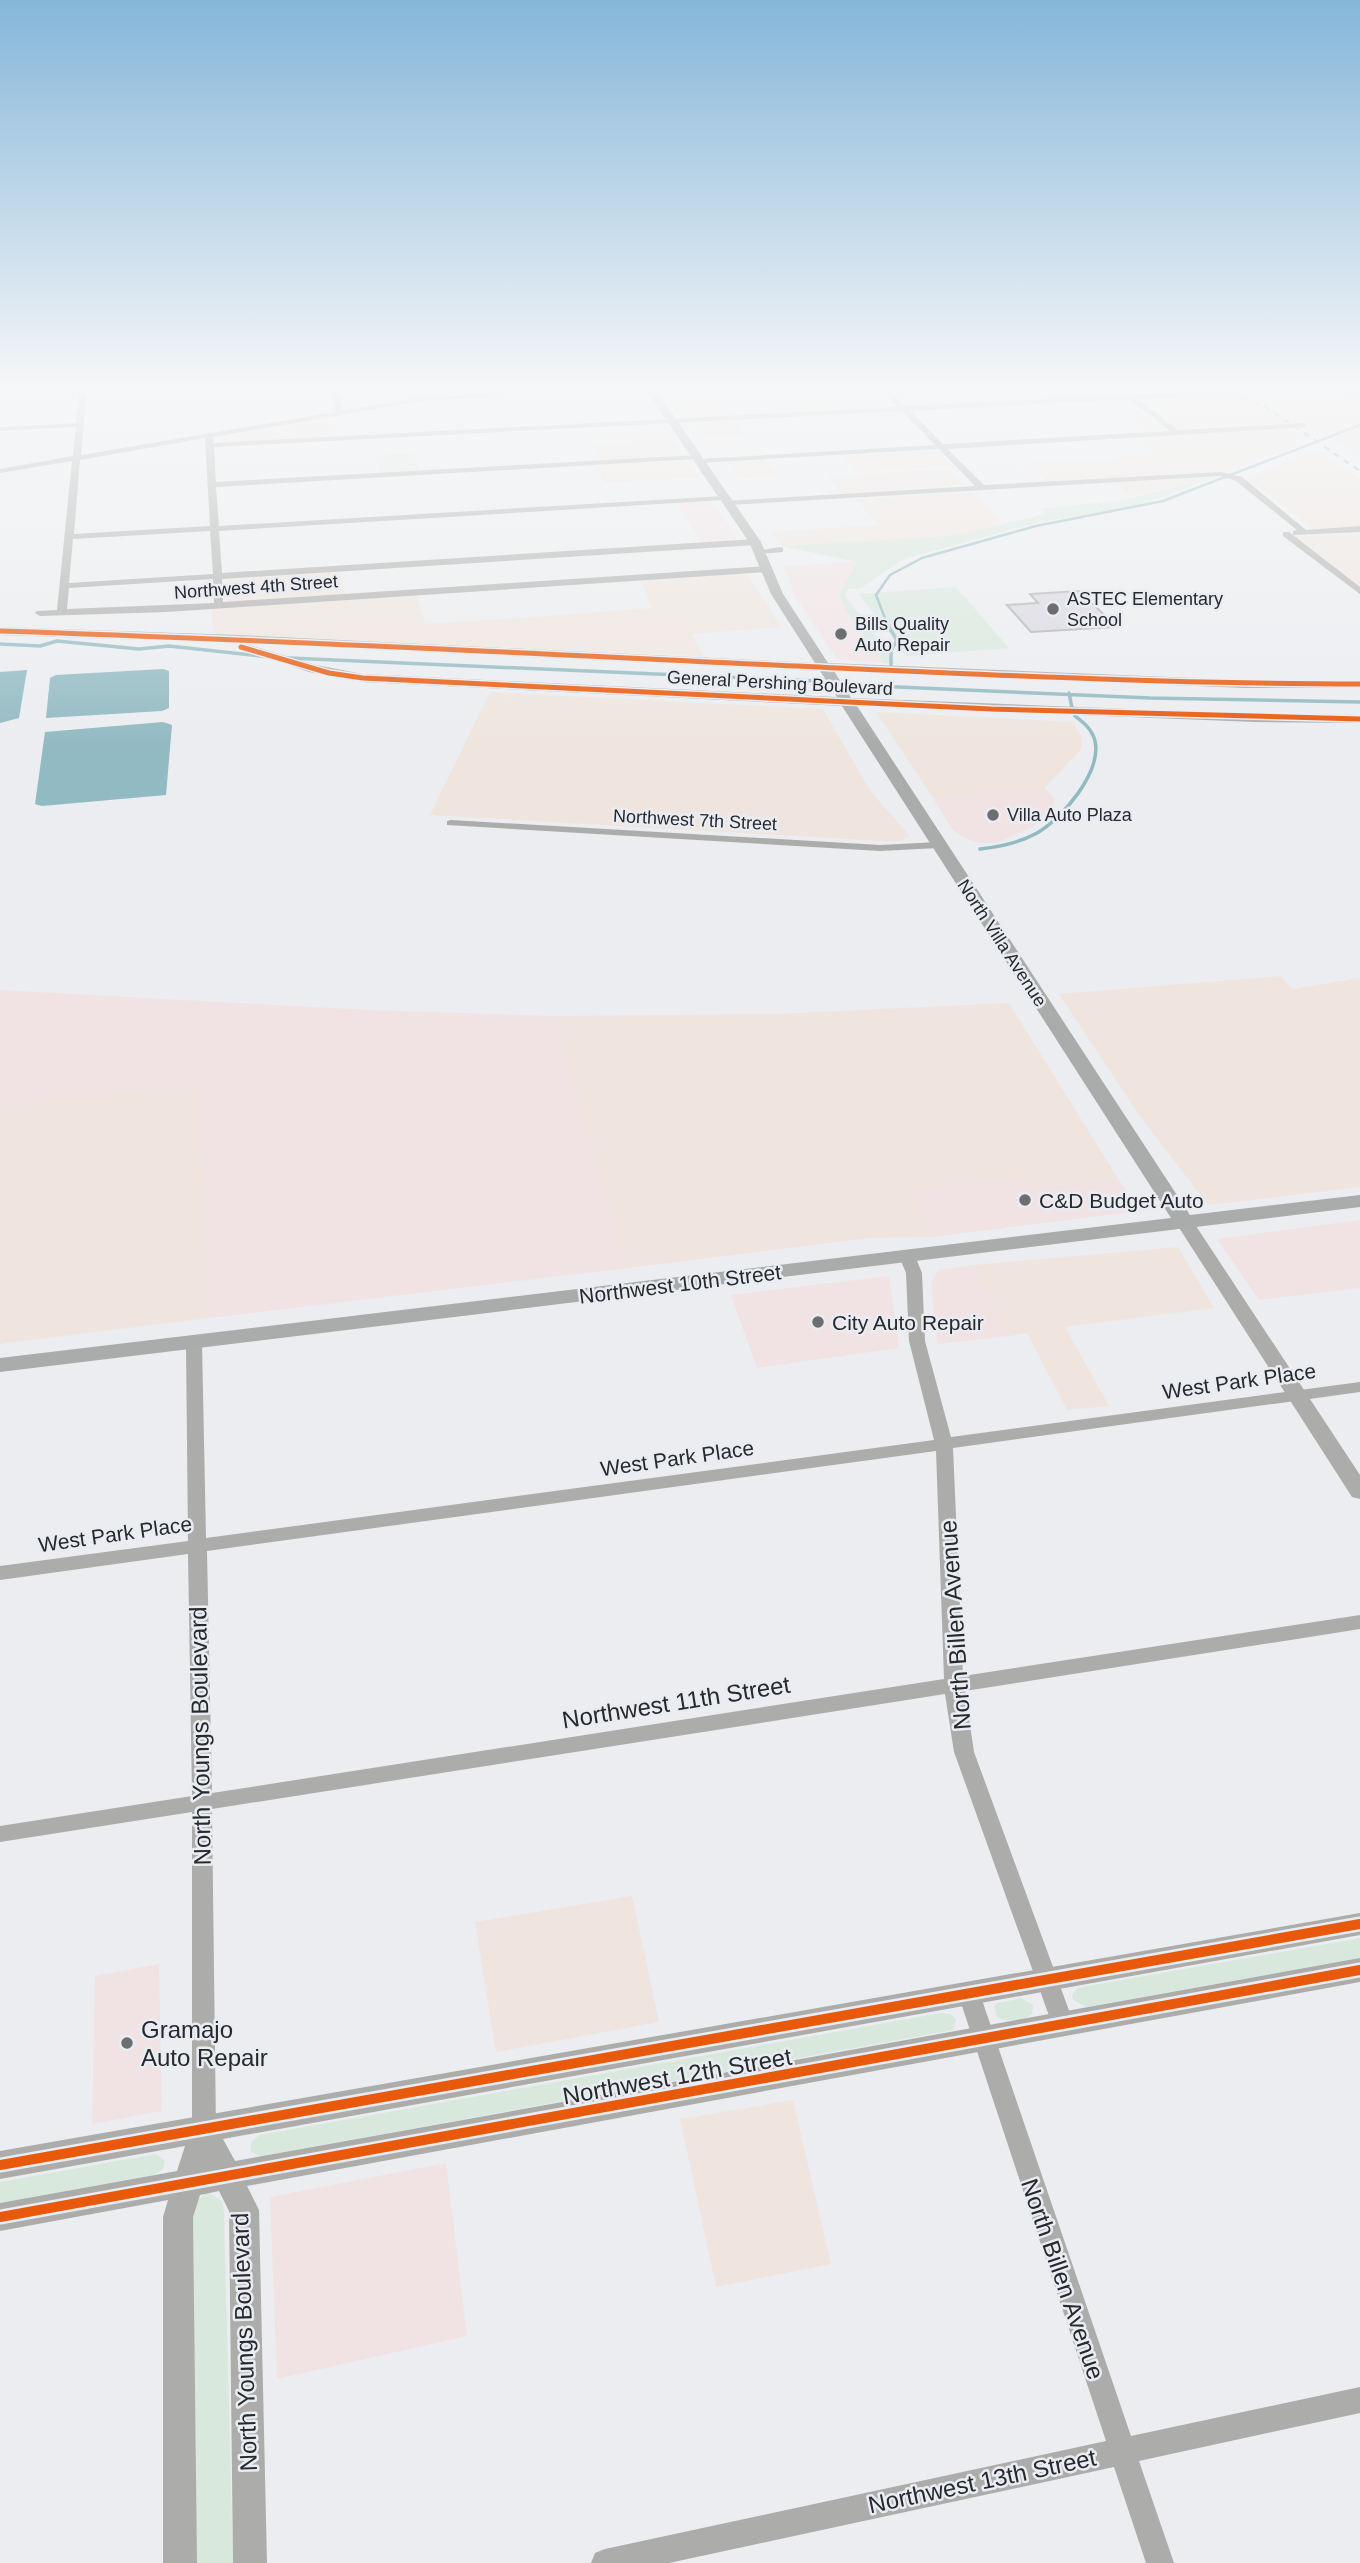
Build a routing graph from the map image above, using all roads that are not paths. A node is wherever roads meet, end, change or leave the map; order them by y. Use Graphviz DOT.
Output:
graph roads {
  1 [pos="72,510"];
  2 [pos="214,510"];
  3 [pos="551,510"];
  4 [pos="732,510"];
  5 [pos="1274,510"];
  6 [pos="215,528"];
  7 [pos="1360,529"];
  8 [pos="1305,533"];
  9 [pos="69,537"];
  10 [pos="757,547"];
  11 [pos="780,550"];
  12 [pos="767,569"];
  13 [pos="217,576"];
  14 [pos="65,586"];
  15 [pos="1360,591"];
  16 [pos="219,605"];
  17 [pos="62,611"];
  18 [pos="40,613"];
  19 [pos="0,631"];
  20 [pos="203,640"];
  21 [pos="291,642"];
  22 [pos="267,654"];
  23 [pos="825,667"];
  24 [pos="1360,684"];
  25 [pos="847,702"];
  26 [pos="1360,719"];
  27 [pos="451,823"];
  28 [pos="939,845"];
  29 [pos="1360,1201"];
  30 [pos="1185,1223"];
  31 [pos="907,1256"];
  32 [pos="194,1343"];
  33 [pos="0,1365"];
  34 [pos="1360,1387"];
  35 [pos="1297,1396"];
  36 [pos="944,1445"];
  37 [pos="1360,1492"];
  38 [pos="197,1546"];
  39 [pos="0,1573"];
  40 [pos="1360,1622"];
  41 [pos="954,1686"];
  42 [pos="202,1803"];
  43 [pos="0,1834"];
  44 [pos="1360,1924"];
  45 [pos="1360,1970"];
  46 [pos="1045,1980"];
  47 [pos="969,1994"];
  48 [pos="1063,2024"];
  49 [pos="983,2039"];
  50 [pos="204,2130"];
  51 [pos="0,2165"];
  52 [pos="228,2178"];
  53 [pos="188,2184"];
  54 [pos="0,2217"];
  55 [pos="1360,2400"];
  56 [pos="1122,2451"];
  57 [pos="180,2563"];
  58 [pos="250,2563"];
  59 [pos="605,2563"];
  60 [pos="1160,2563"];
  1 -- 9 [label="street"];
  2 -- 6 [label="street"];
  3 -- 6 [label="street"];
  4 -- 10 [label="main road, North Villa Avenue"];
  5 -- 8 [label="street"];
  6 -- 9 [label="street"];
  6 -- 13 [label="street"];
  7 -- 8 [label="street"];
  8 -- 15 [label="street"];
  9 -- 14 [label="street"];
  10 -- 11 [label="street"];
  10 -- 12 [label="main road, North Villa Avenue"];
  10 -- 13 [label="street"];
  12 -- 16 [label="street, Northwest 4th Street"];
  12 -- 23 [label="main road, North Villa Avenue"];
  13 -- 14 [label="street"];
  13 -- 16 [label="street"];
  14 -- 17 [label="street"];
  16 -- 17 [label="street, Northwest 4th Street"];
  17 -- 18 [label="street, Northwest 4th Street"];
  19 -- 20 [label="main road, General Pershing Boulevard"];
  20 -- 21 [label="main road, General Pershing Boulevard"];
  20 -- 22 [label="main road, General Pershing Boulevard"];
  21 -- 22 [label="main road"];
  21 -- 23 [label="main road, General Pershing Boulevard"];
  22 -- 25 [label="main road, General Pershing Boulevard"];
  23 -- 24 [label="main road, General Pershing Boulevard"];
  23 -- 25 [label="main road, North Villa Avenue"];
  25 -- 26 [label="main road, General Pershing Boulevard"];
  25 -- 28 [label="main road, North Villa Avenue"];
  27 -- 28 [label="street, Northwest 7th Street"];
  28 -- 30 [label="main road, North Villa Avenue"];
  29 -- 30 [label="main road, Northwest 10th Street"];
  30 -- 31 [label="main road, Northwest 10th Street"];
  30 -- 35 [label="street, North Villa Avenue"];
  31 -- 32 [label="main road, Northwest 10th Street"];
  31 -- 36 [label="street, North Billen Avenue"];
  32 -- 33 [label="main road, Northwest 10th Street"];
  32 -- 38 [label="street, North Youngs Boulevard"];
  34 -- 35 [label="street, West Park Place"];
  35 -- 36 [label="street, West Park Place"];
  35 -- 37 [label="street, North Villa Avenue"];
  36 -- 38 [label="street, West Park Place"];
  36 -- 41 [label="street, North Billen Avenue"];
  38 -- 39 [label="street, West Park Place"];
  38 -- 42 [label="street, North Youngs Boulevard"];
  40 -- 41 [label="street, Northwest 11th Street"];
  41 -- 42 [label="street, Northwest 11th Street"];
  41 -- 46 [label="street, North Billen Avenue"];
  42 -- 43 [label="street, Northwest 11th Street"];
  42 -- 50 [label="street, North Youngs Boulevard"];
  44 -- 46 [label="street, Northwest 12th Street"];
  45 -- 48 [label="street, Northwest 12th Street"];
  46 -- 47 [label="street, Northwest 12th Street"];
  46 -- 48 [label="street, North Billen Avenue"];
  47 -- 49 [label="street, North Billen Avenue"];
  47 -- 50 [label="street, Northwest 12th Street"];
  48 -- 49 [label="street, Northwest 12th Street"];
  49 -- 52 [label="street, Northwest 12th Street"];
  49 -- 56 [label="street, North Billen Avenue"];
  50 -- 51 [label="street, Northwest 12th Street"];
  50 -- 52 [label="street, North Youngs Boulevard"];
  50 -- 53 [label="street, North Youngs Boulevard"];
  52 -- 53 [label="street, Northwest 12th Street"];
  52 -- 58 [label="street, North Youngs Boulevard"];
  53 -- 54 [label="street, Northwest 12th Street"];
  53 -- 57 [label="street, North Youngs Boulevard"];
  55 -- 56 [label="street, Northwest 13th Street"];
  56 -- 59 [label="street, Northwest 13th Street"];
  56 -- 60 [label="street, North Billen Avenue"];
}
